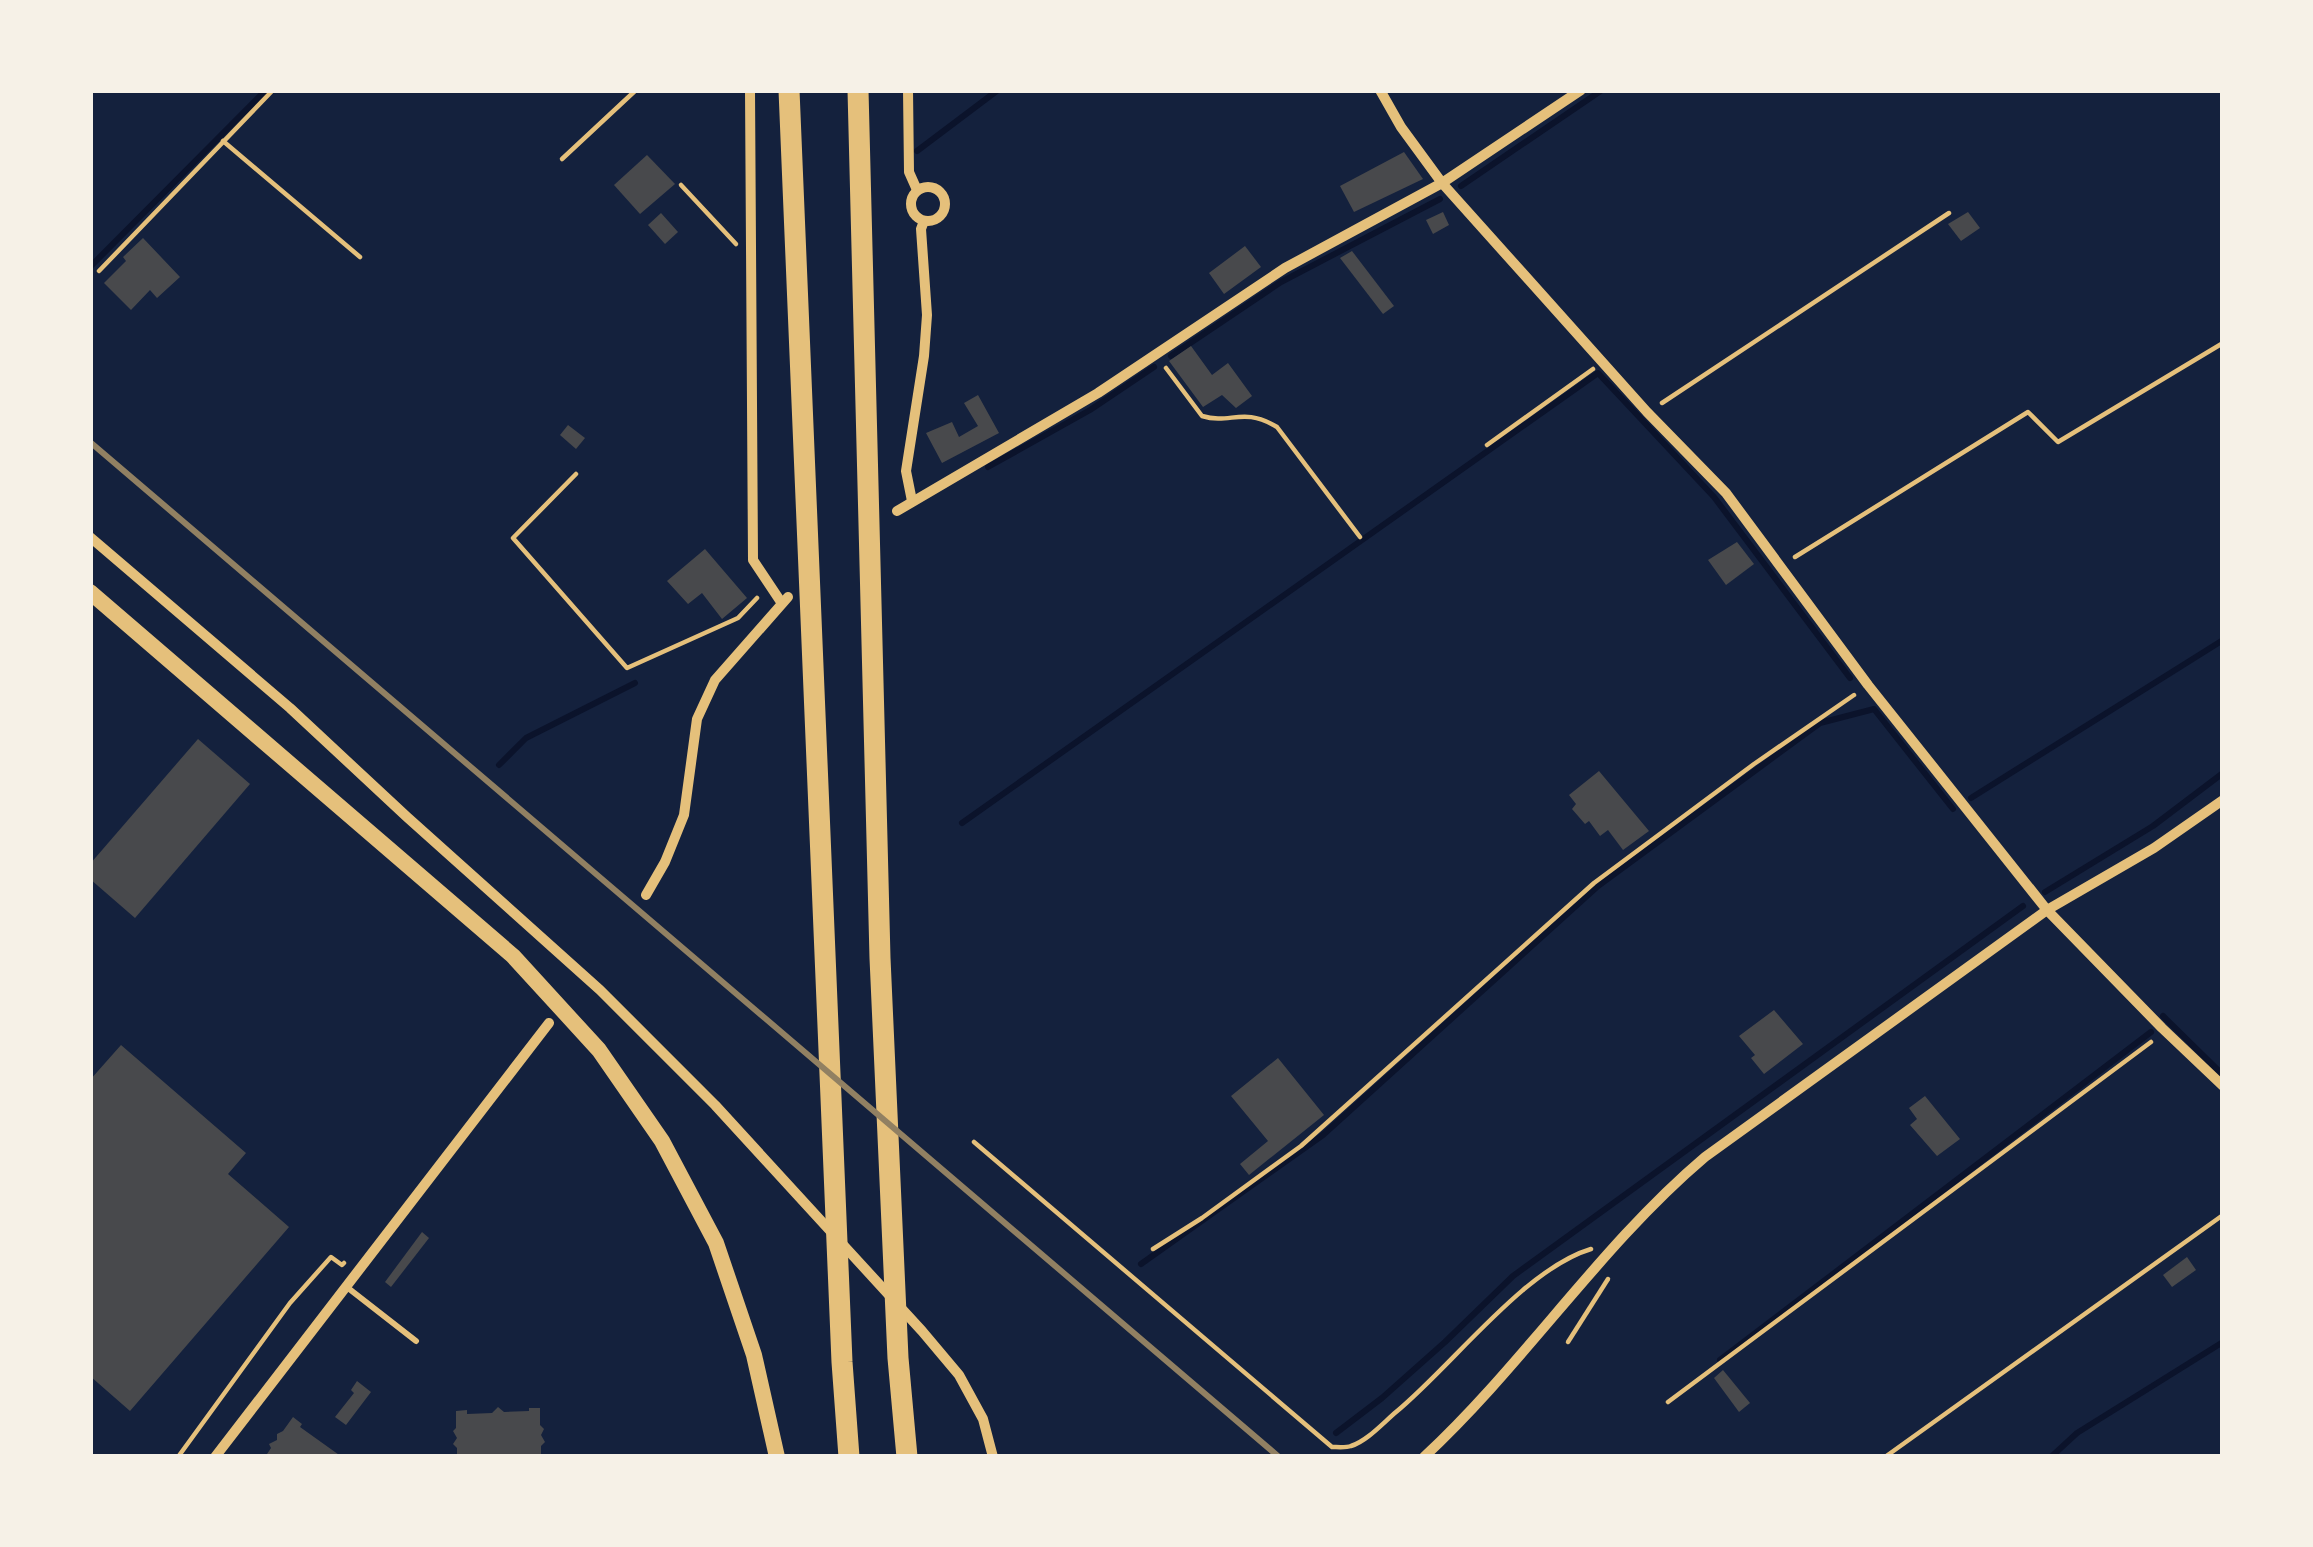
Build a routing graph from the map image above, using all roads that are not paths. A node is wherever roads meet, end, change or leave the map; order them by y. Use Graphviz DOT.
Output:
graph roads {
  1 [pos="750,90"];
  2 [pos="789,90"];
  3 [pos="857,90"];
  4 [pos="908,90"];
  5 [pos="1380,90"];
  6 [pos="1581,90"];
  7 [pos="1442,183"];
  8 [pos="917,190"];
  9 [pos="924,220"];
  10 [pos="912,501"];
  11 [pos="897,511"];
  12 [pos="90,537"];
  13 [pos="90,592"];
  14 [pos="2223,800"];
  15 [pos="646,895"];
  16 [pos="2047,910"];
  17 [pos="549,1023"];
  18 [pos="2223,1086"];
  19 [pos="346,1286"];
  20 [pos="416,1341"];
  21 [pos="215,1457"];
  22 [pos="777,1457"];
  23 [pos="849,1457"];
  24 [pos="907,1457"];
  25 [pos="993,1457"];
  26 [pos="1424,1457"];
  1 -- 15 [label="street"];
  2 -- 23 [label="highway"];
  3 -- 24 [label="highway"];
  4 -- 8 [label="street"];
  5 -- 7 [label="street"];
  6 -- 7 [label="street"];
  7 -- 10 [label="street"];
  7 -- 16 [label="street"];
  8 -- 9 [label="street"];
  8 -- 9 [label="street"];
  9 -- 10 [label="street"];
  10 -- 11 [label="street"];
  12 -- 25 [label="street"];
  13 -- 22 [label="main road"];
  14 -- 16 [label="street"];
  16 -- 18 [label="street"];
  16 -- 26 [label="street"];
  17 -- 19 [label="street"];
  19 -- 20 [label="lane"];
  19 -- 21 [label="street"];
}
